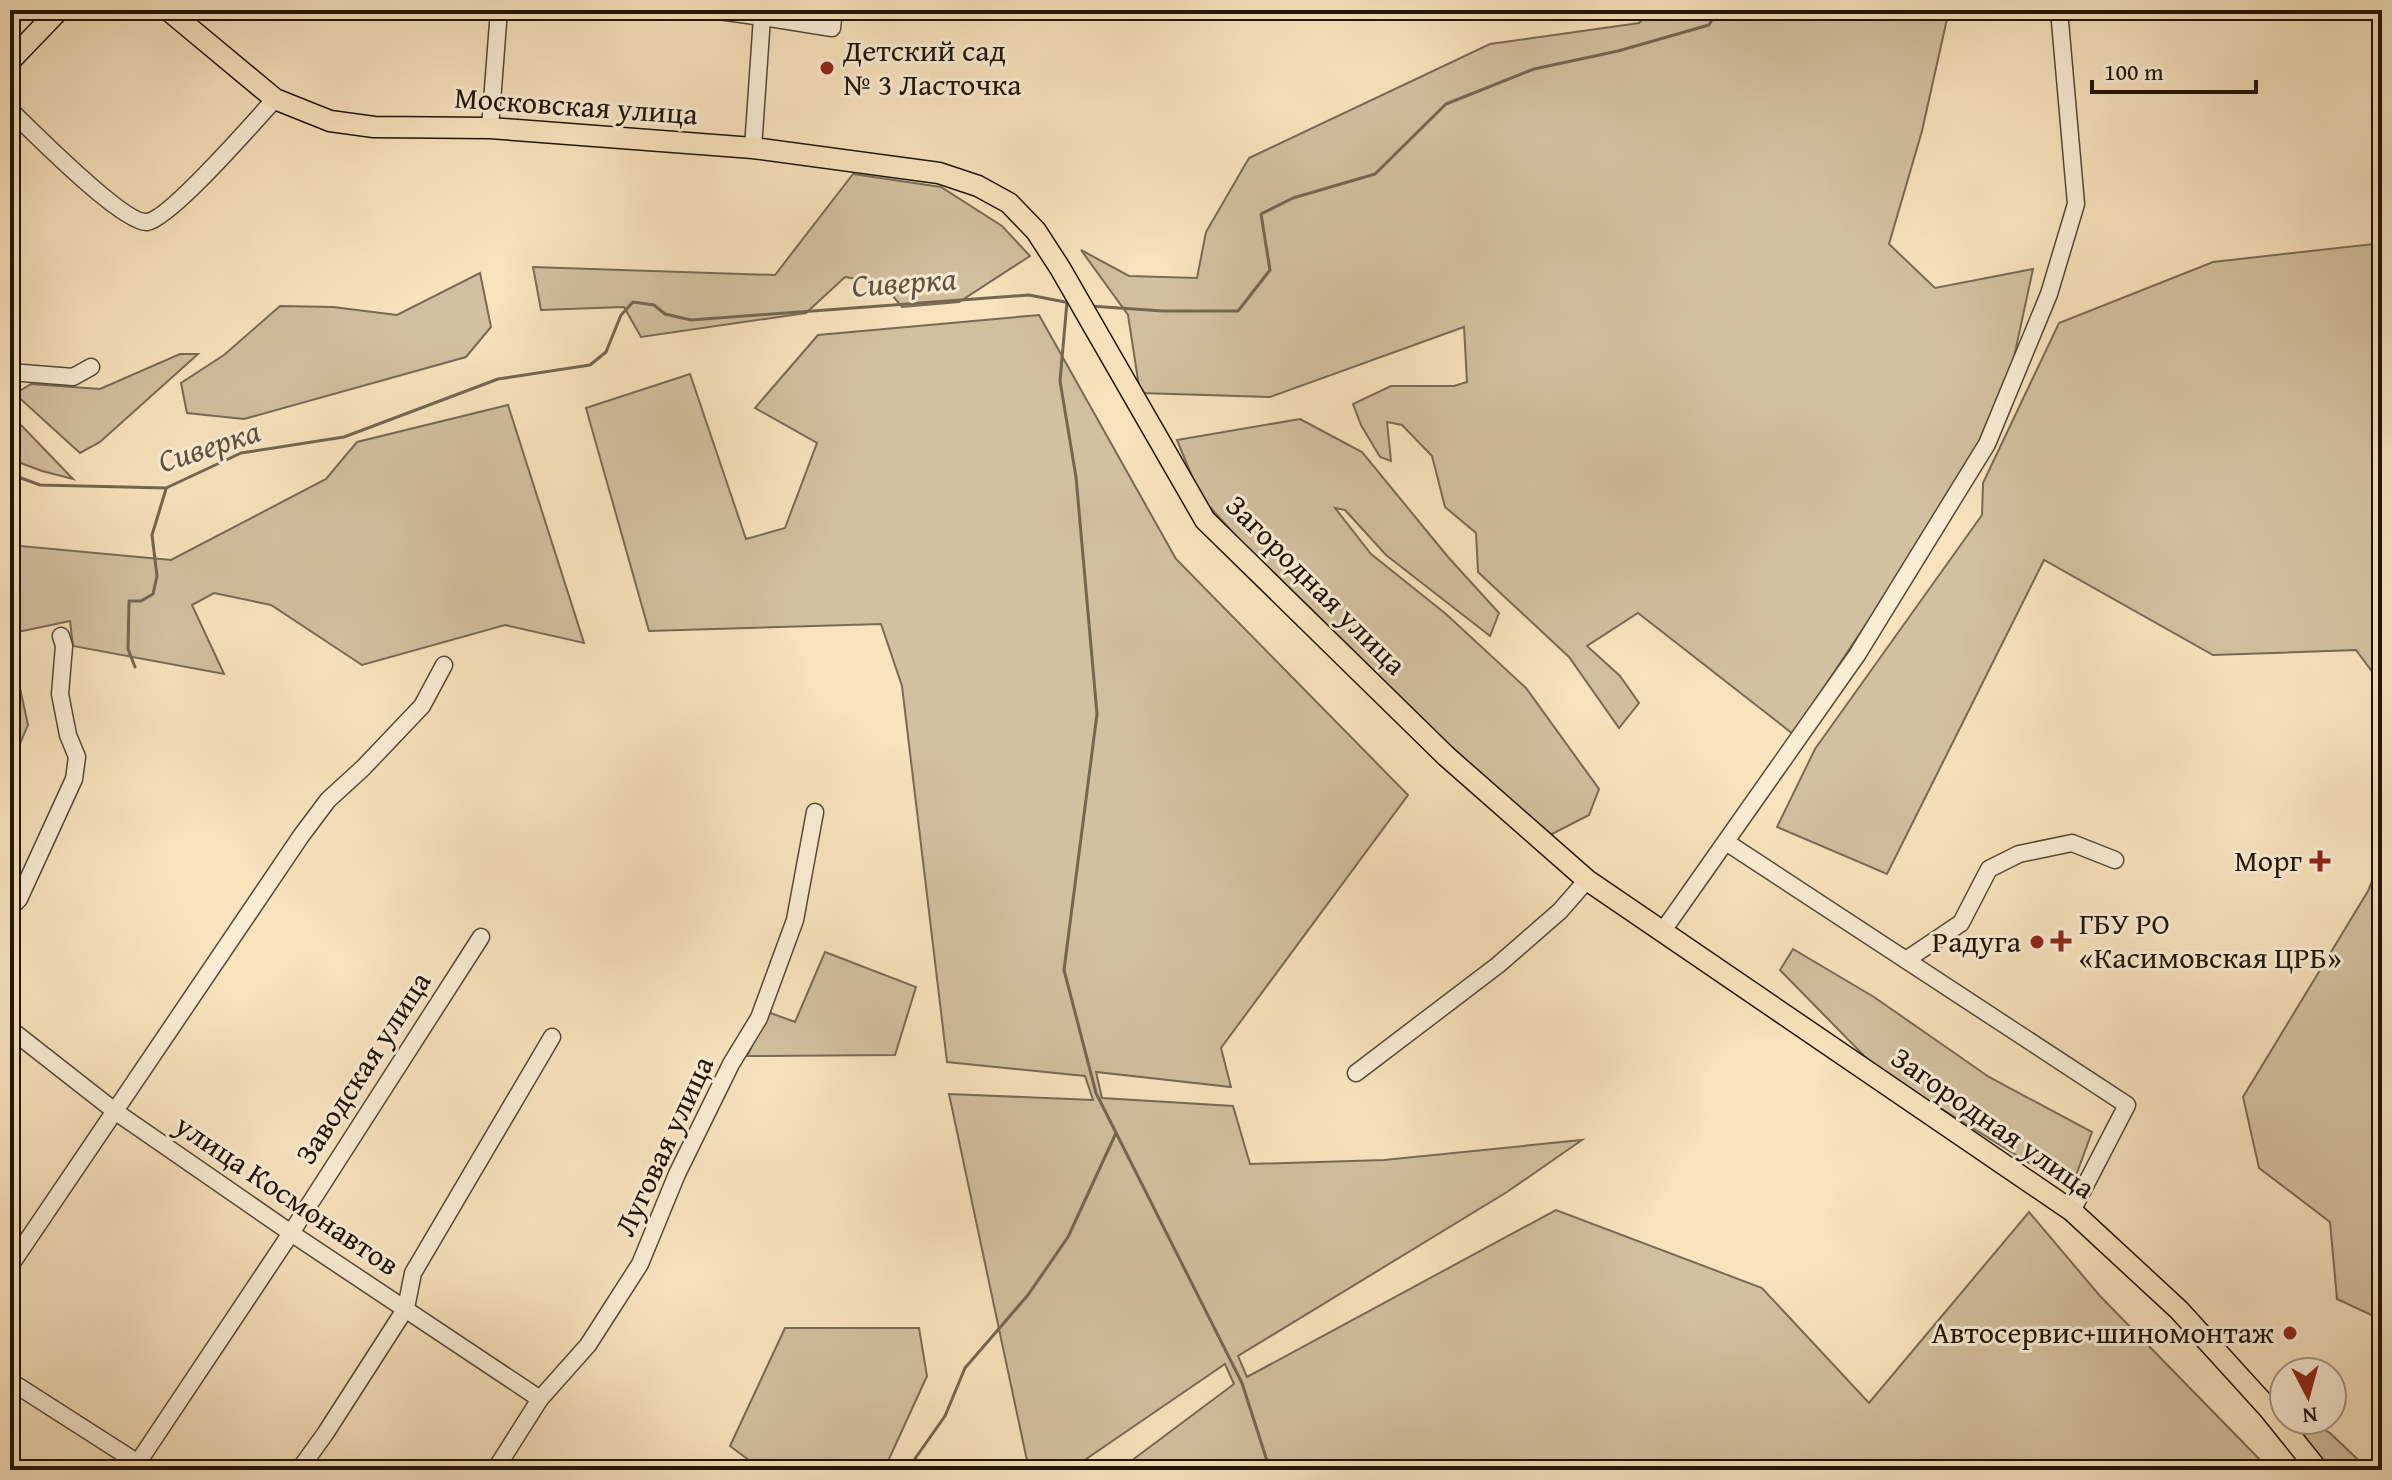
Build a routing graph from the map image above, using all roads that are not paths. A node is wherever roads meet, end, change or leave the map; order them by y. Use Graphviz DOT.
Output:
graph roads {
  1 [pos="59,10"];
  2 [pos="168,10"];
  3 [pos="499,10"];
  4 [pos="714,10"];
  5 [pos="834,10"];
  6 [pos="2059,10"];
  7 [pos="762,17"];
  8 [pos="10,61"];
  9 [pos="275,99"];
  10 [pos="10,110"];
  11 [pos="490,128"];
  12 [pos="753,148"];
  13 [pos="1009,203"];
  14 [pos="91,367"];
  15 [pos="10,372"];
  16 [pos="61,636"];
  17 [pos="444,665"];
  18 [pos="815,812"];
  19 [pos="1726,842"];
  20 [pos="2115,860"];
  21 [pos="1587,880"];
  22 [pos="10,908"];
  23 [pos="1662,932"];
  24 [pos="481,937"];
  25 [pos="1906,960"];
  26 [pos="10,1029"];
  27 [pos="552,1037"];
  28 [pos="1356,1073"];
  29 [pos="116,1112"];
  30 [pos="2072,1211"];
  31 [pos="291,1233"];
  32 [pos="10,1266"];
  33 [pos="406,1308"];
  34 [pos="10,1381"];
  35 [pos="540,1399"];
  36 [pos="136,1466"];
  37 [pos="299,1470"];
  38 [pos="495,1470"];
  39 [pos="2318,1470"];
  1 -- 8 [label="main road"];
  2 -- 9 [label="main road, Московская улица"];
  3 -- 11 [label="street"];
  4 -- 7 [label="street"];
  5 -- 7 [label="street"];
  6 -- 19 [label="street"];
  7 -- 12 [label="street"];
  9 -- 10 [label="street"];
  9 -- 11 [label="main road, Московская улица"];
  11 -- 12 [label="main road, Московская улица"];
  12 -- 13 [label="main road, Московская улица"];
  13 -- 21 [label="main road, Загородная улица"];
  14 -- 15 [label="street"];
  16 -- 22 [label="street"];
  17 -- 29 [label="street"];
  18 -- 35 [label="street, Луговая улица"];
  19 -- 23 [label="street"];
  19 -- 25 [label="street"];
  20 -- 25 [label="street"];
  21 -- 23 [label="main road, Загородная улица"];
  21 -- 28 [label="street"];
  23 -- 30 [label="main road, Загородная улица"];
  24 -- 31 [label="street, Заводская улица"];
  25 -- 30 [label="street"];
  26 -- 29 [label="street, улица Космонавтов"];
  27 -- 33 [label="street"];
  29 -- 31 [label="street, улица Космонавтов"];
  29 -- 32 [label="street"];
  30 -- 39 [label="main road, Загородная улица"];
  31 -- 33 [label="street, улица Космонавтов"];
  31 -- 36 [label="street, Заводская улица"];
  33 -- 35 [label="street, улица Космонавтов"];
  33 -- 37 [label="street"];
  34 -- 36 [label="street"];
  35 -- 38 [label="street, Луговая улица"];
}
